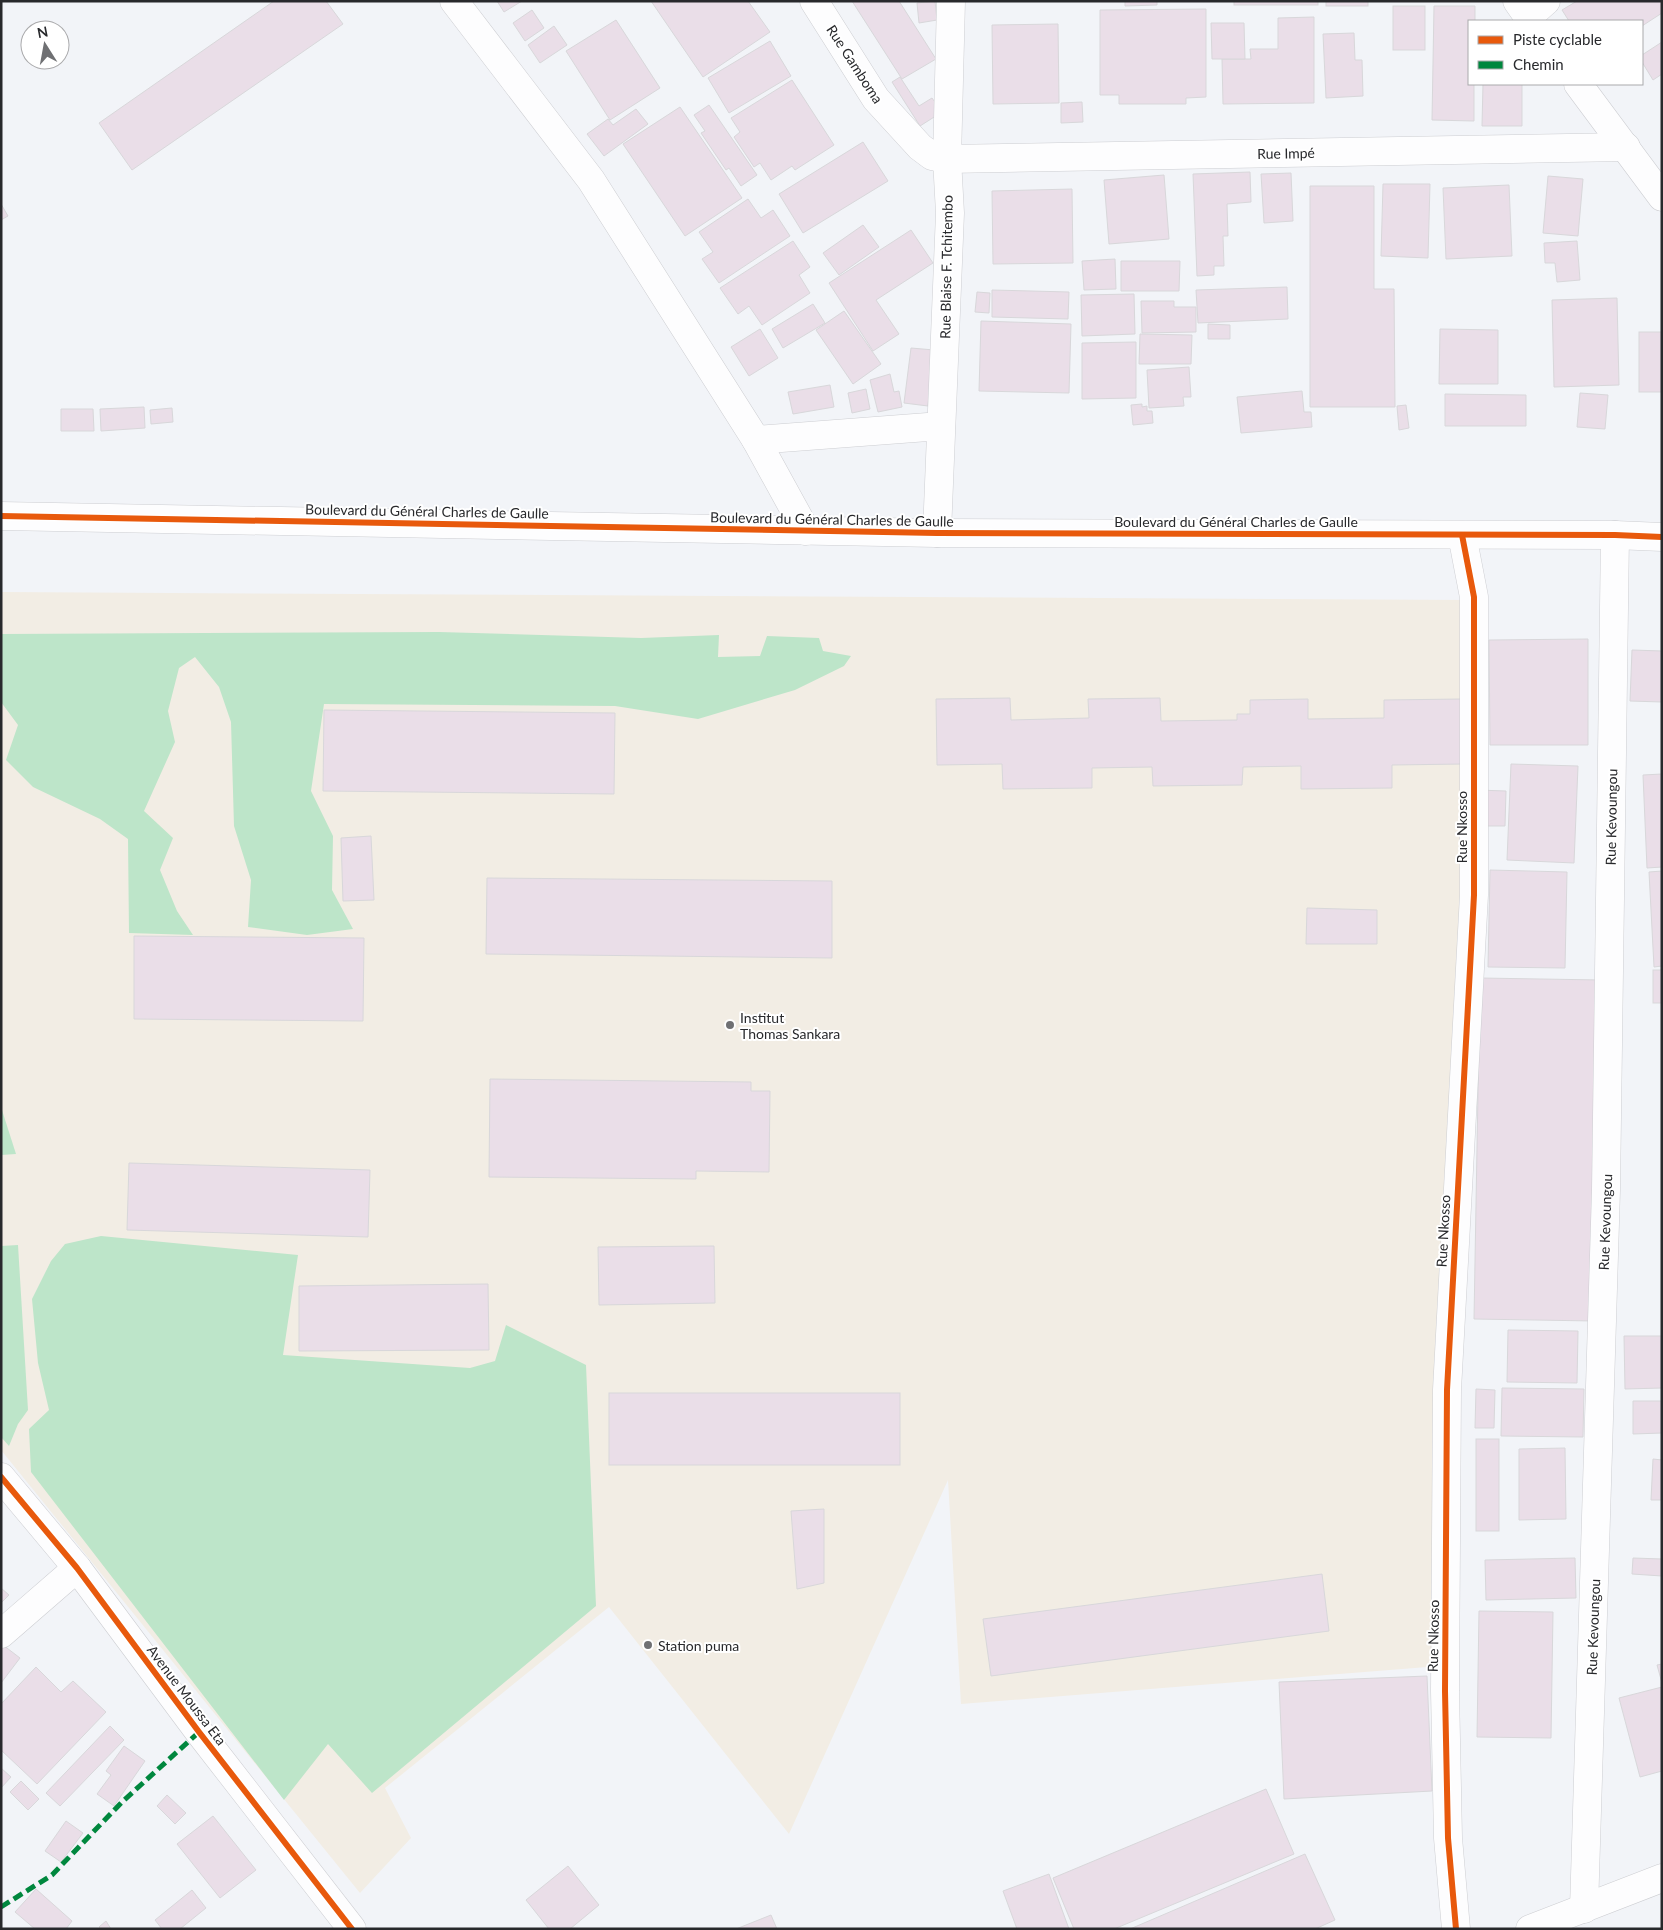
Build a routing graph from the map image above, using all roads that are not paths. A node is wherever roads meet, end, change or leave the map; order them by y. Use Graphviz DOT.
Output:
graph roads {
  1 [pos="454,1"];
  2 [pos="814,1"];
  3 [pos="951,1"];
  4 [pos="1579,85"];
  5 [pos="1626,147"];
  6 [pos="947,159"];
  7 [pos="1662,197"];
  8 [pos="941,426"];
  9 [pos="756,440"];
  10 [pos="1,516"];
  11 [pos="806,531"];
  12 [pos="937,533"];
  13 [pos="1462,535"];
  14 [pos="1615,535"];
  15 [pos="1662,537"];
  16 [pos="1,1477"];
  17 [pos="77,1568"];
  18 [pos="1,1634"];
  19 [pos="1662,1878"];
  20 [pos="1584,1909"];
  21 [pos="352,1929"];
  22 [pos="1456,1929"];
  23 [pos="1530,1929"];
  1 -- 9 [label="street"];
  2 -- 6 [label="street, Rue Gamboma"];
  3 -- 6 [label="street, Rue Blaise F. Tchitembo"];
  4 -- 5 [label="street"];
  5 -- 6 [label="street, Rue Impé"];
  5 -- 7 [label="street"];
  6 -- 8 [label="street, Rue Blaise F. Tchitembo"];
  8 -- 9 [label="street"];
  8 -- 12 [label="street, Rue Blaise F. Tchitembo"];
  9 -- 11 [label="street"];
  10 -- 11 [label="street, Boulevard du Général Charles de Gaulle"];
  11 -- 12 [label="street, Boulevard du Général Charles de Gaulle"];
  12 -- 13 [label="street, Boulevard du Général Charles de Gaulle"];
  13 -- 14 [label="street, Boulevard du Général Charles de Gaulle"];
  13 -- 22 [label="street, Rue Nkosso"];
  14 -- 15 [label="street, Boulevard du Général Charles de Gaulle"];
  14 -- 20 [label="street, Rue Kevoungou"];
  16 -- 17 [label="street, Avenue Moussa Eta"];
  17 -- 18 [label="street"];
  17 -- 21 [label="street, Avenue Moussa Eta"];
  19 -- 20 [label="street"];
  20 -- 23 [label="street"];
}
